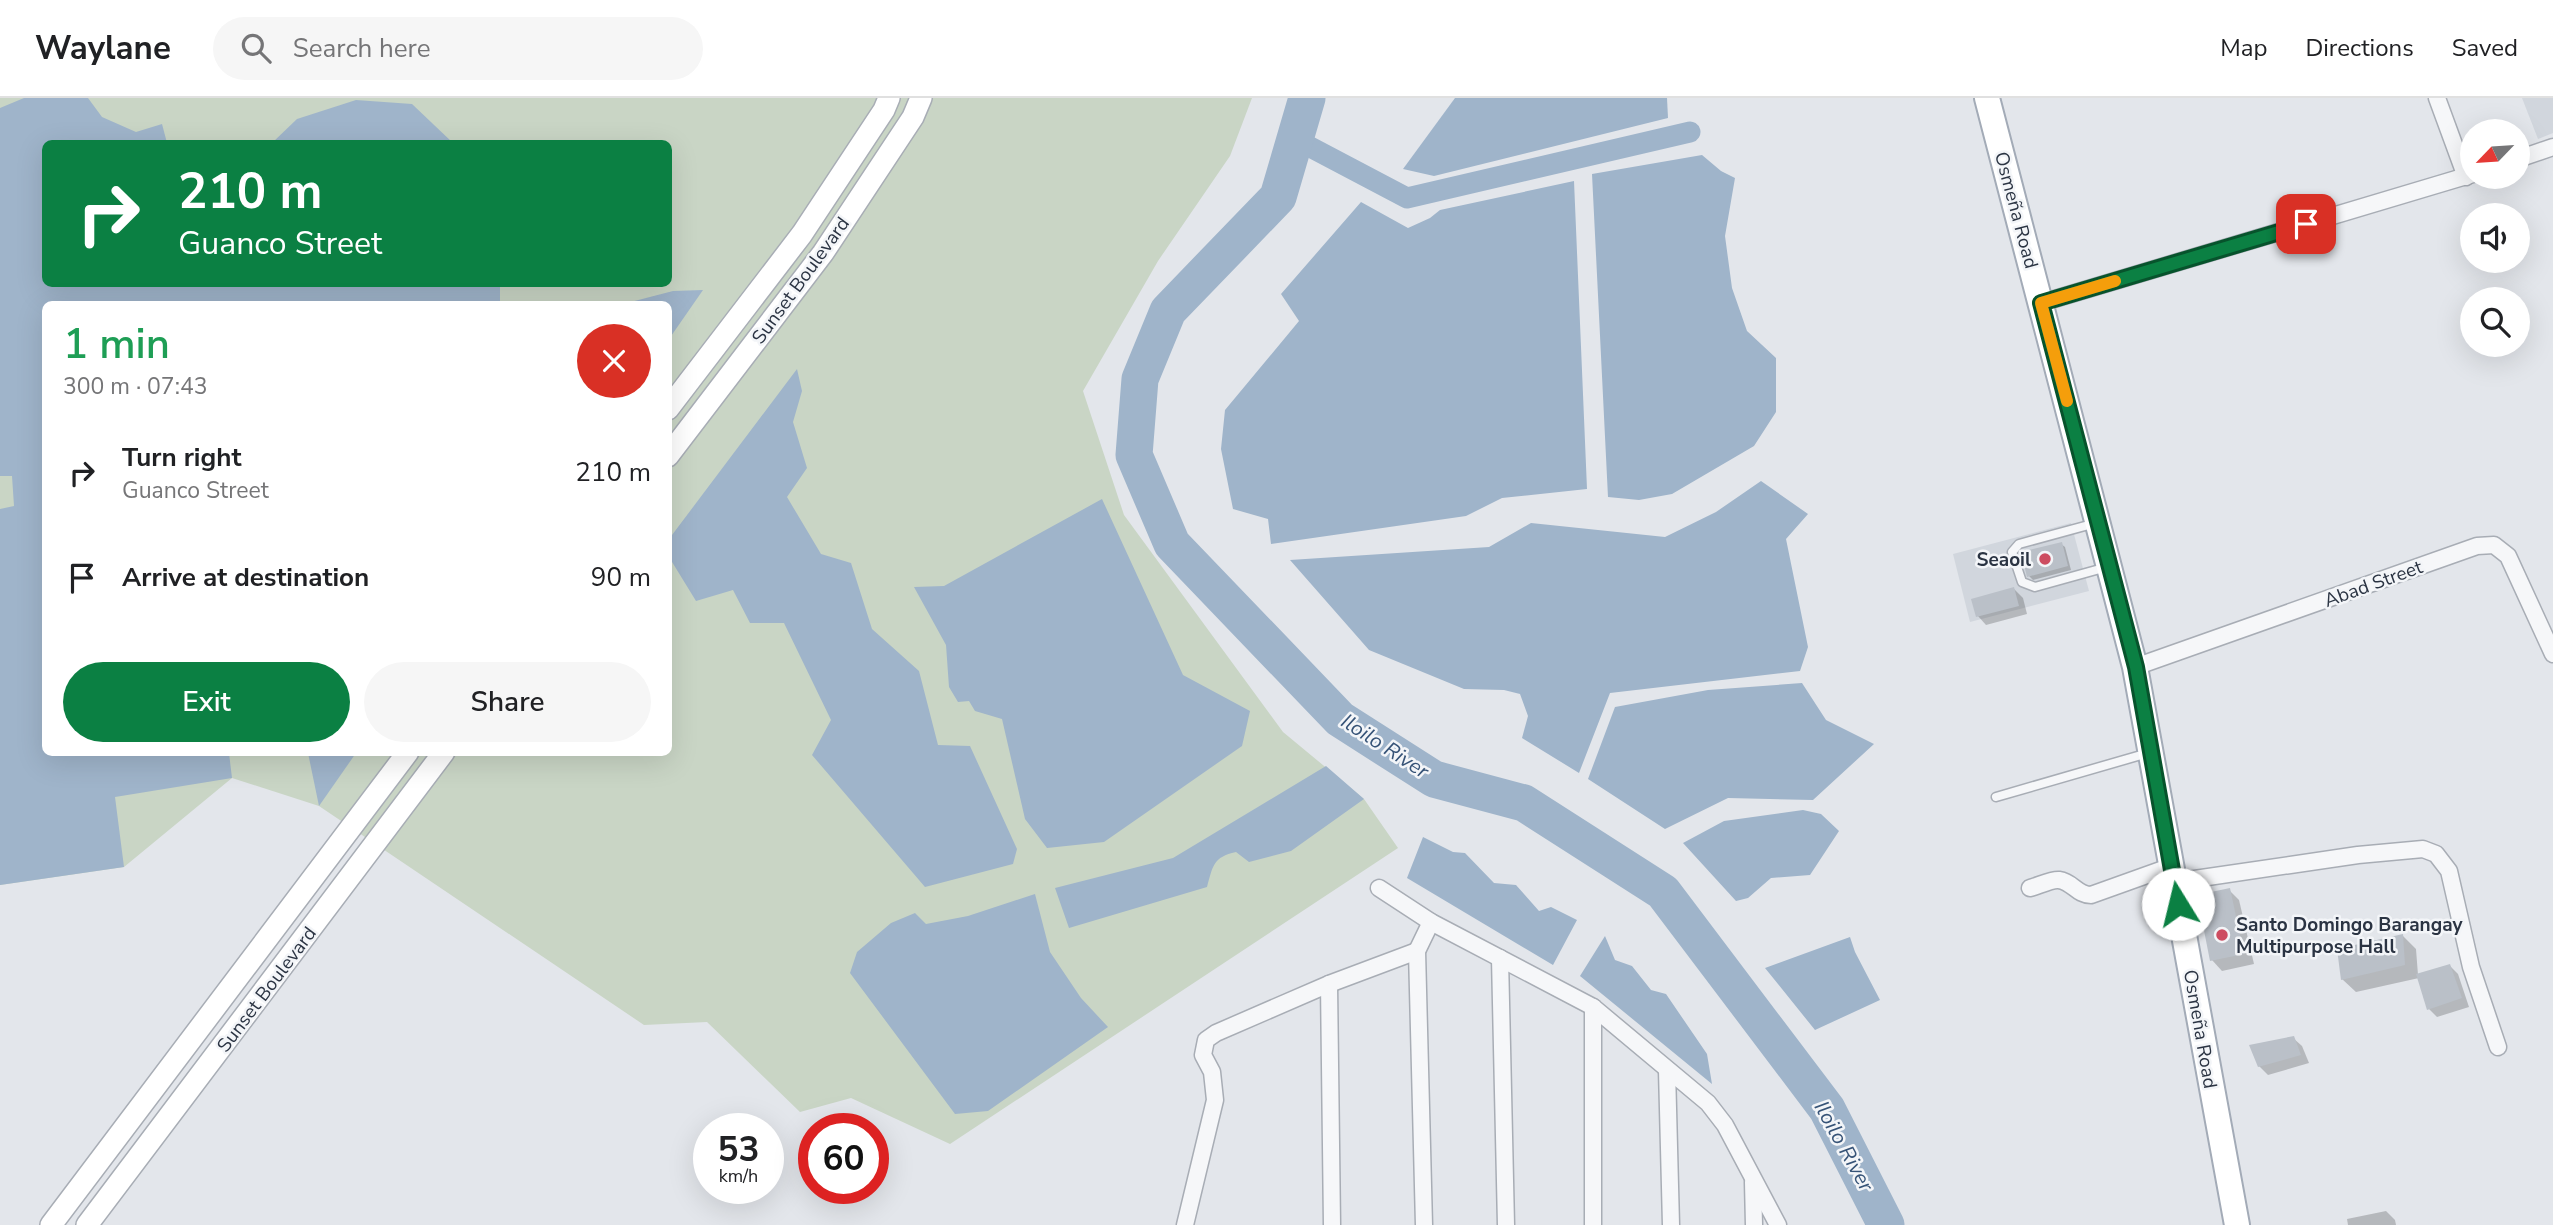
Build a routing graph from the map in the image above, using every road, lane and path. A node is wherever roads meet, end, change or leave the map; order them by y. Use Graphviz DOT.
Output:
graph roads {
  1 [pos="889,98"];
  2 [pos="921,98"];
  3 [pos="1987,98"];
  4 [pos="2437,98"];
  5 [pos="2553,147"];
  6 [pos="2460,153"];
  7 [pos="2530,155"];
  8 [pos="2460,178"];
  9 [pos="755,294"];
  10 [pos="2041,303"];
  11 [pos="779,311"];
  12 [pos="672,404"];
  13 [pos="672,451"];
  14 [pos="2098,523"];
  15 [pos="2110,566"];
  16 [pos="2553,654"];
  17 [pos="2136,667"];
  18 [pos="2151,752"];
  19 [pos="405,756"];
  20 [pos="441,756"];
  21 [pos="1996,797"];
  22 [pos="2173,874"];
  23 [pos="1380,888"];
  24 [pos="2030,888"];
  25 [pos="1431,922"];
  26 [pos="1417,951"];
  27 [pos="1500,958"];
  28 [pos="1329,984"];
  29 [pos="1593,1007"];
  30 [pos="2498,1047"];
  31 [pos="1667,1070"];
  32 [pos="1753,1175"];
  33 [pos="51,1225"];
  34 [pos="88,1225"];
  35 [pos="1185,1225"];
  36 [pos="1332,1225"];
  37 [pos="1424,1225"];
  38 [pos="1506,1225"];
  39 [pos="1594,1225"];
  40 [pos="1671,1225"];
  41 [pos="1754,1225"];
  42 [pos="1778,1225"];
  43 [pos="2237,1225"];
  1 -- 9 [label="main road, Sunset Boulevard"];
  2 -- 11 [label="main road, Sunset Boulevard"];
  3 -- 10 [label="main road, Osmeña Road"];
  4 -- 6 [label="street"];
  5 -- 7 [label="street"];
  8 -- 10 [label="street"];
  9 -- 11 [label="main road"];
  9 -- 12 [label="main road, Sunset Boulevard"];
  10 -- 14 [label="main road, Osmeña Road"];
  11 -- 13 [label="main road, Sunset Boulevard"];
  14 -- 15 [label="main road, Osmeña Road"];
  14 -- 15 [label="lane"];
  15 -- 17 [label="main road, Osmeña Road"];
  16 -- 17 [label="street, Abad Street"];
  17 -- 18 [label="main road, Osmeña Road"];
  18 -- 21 [label="lane"];
  18 -- 22 [label="main road, Osmeña Road"];
  19 -- 33 [label="main road, Sunset Boulevard"];
  20 -- 34 [label="main road, Sunset Boulevard"];
  22 -- 24 [label="street"];
  22 -- 30 [label="street"];
  22 -- 43 [label="main road, Osmeña Road"];
  23 -- 25 [label="street"];
  25 -- 26 [label="street"];
  25 -- 27 [label="street"];
  26 -- 28 [label="street"];
  26 -- 37 [label="street"];
  27 -- 29 [label="street"];
  27 -- 38 [label="street"];
  28 -- 35 [label="street"];
  28 -- 36 [label="street"];
  29 -- 31 [label="street"];
  29 -- 39 [label="street"];
  31 -- 32 [label="street"];
  31 -- 40 [label="street"];
  32 -- 41 [label="street"];
  32 -- 42 [label="street"];
}
